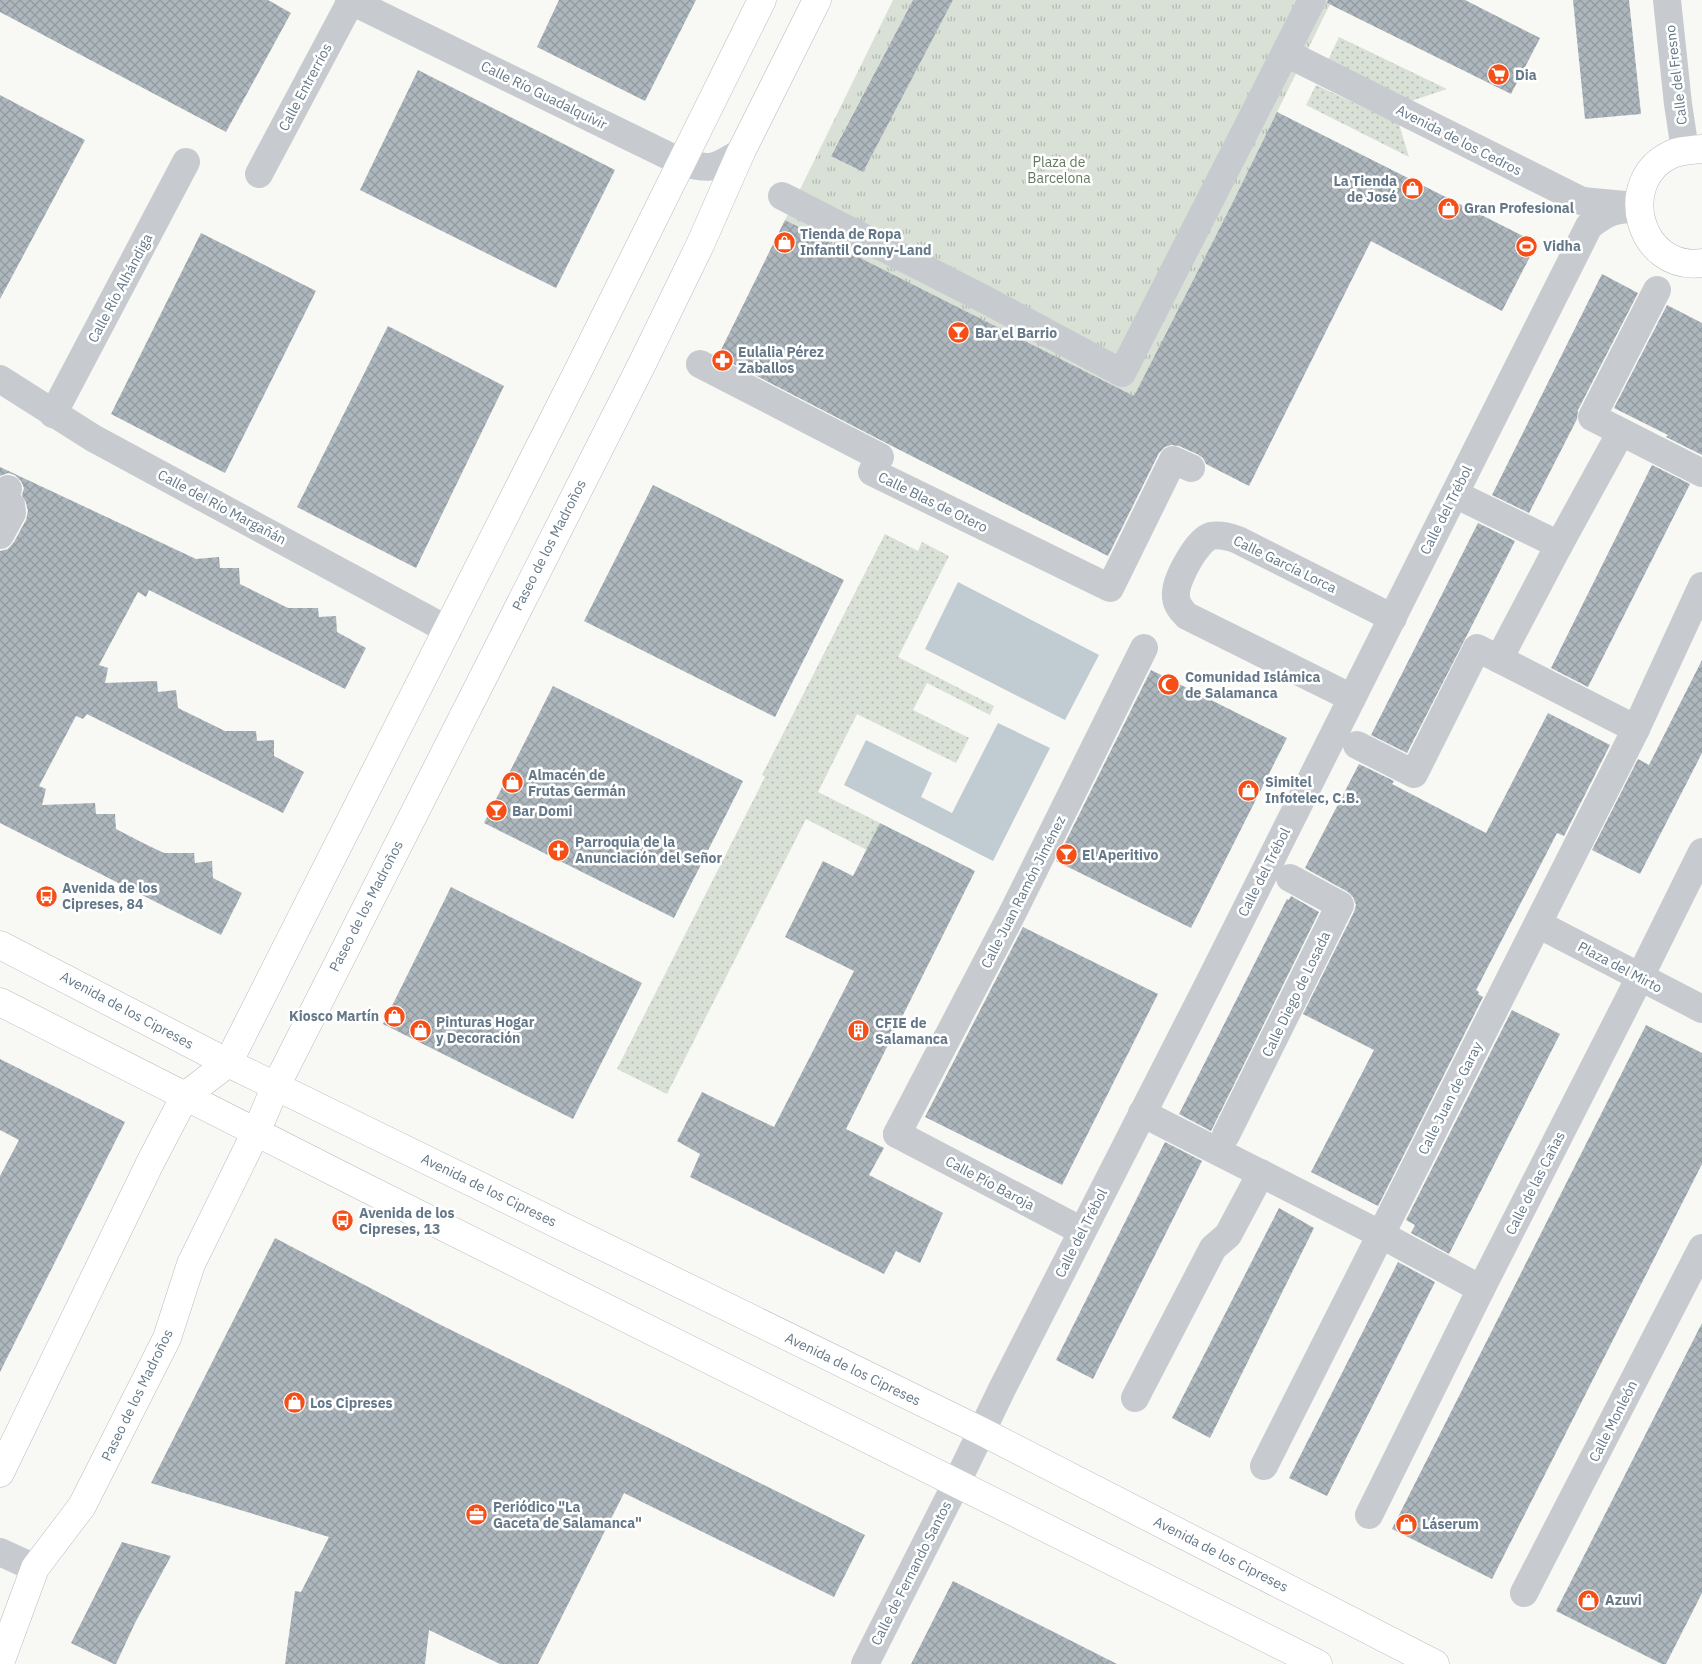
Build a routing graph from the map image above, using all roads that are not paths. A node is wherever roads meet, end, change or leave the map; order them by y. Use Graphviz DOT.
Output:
graph roads {
  1 [pos="762,0"];
  2 [pos="817,0"];
  3 [pos="1312,0"];
  4 [pos="1667,0"];
  5 [pos="350,1"];
  6 [pos="1286,53"];
  7 [pos="1694,150"];
  8 [pos="741,152"];
  9 [pos="186,162"];
  10 [pos="681,162"];
  11 [pos="259,174"];
  12 [pos="782,196"];
  13 [pos="1638,207"];
  14 [pos="1702,263"];
  15 [pos="1657,290"];
  16 [pos="700,364"];
  17 [pos="0,379"];
  18 [pos="53,414"];
  19 [pos="1621,432"];
  20 [pos="1191,468"];
  21 [pos="1692,468"];
  22 [pos="8,489"];
  23 [pos="1455,494"];
  24 [pos="0,535"];
  25 [pos="1559,545"];
  26 [pos="1698,604"];
  27 [pos="1393,618"];
  28 [pos="448,630"];
  29 [pos="1144,648"];
  30 [pos="1499,659"];
  31 [pos="1352,698"];
  32 [pos="1636,729"];
  33 [pos="1357,745"];
  34 [pos="1702,852"];
  35 [pos="1290,878"];
  36 [pos="1538,924"];
  37 [pos="0,945"];
  38 [pos="1640,977"];
  39 [pos="0,1002"];
  40 [pos="1702,1009"];
  41 [pos="228,1063"];
  42 [pos="276,1086"];
  43 [pos="185,1096"];
  44 [pos="1142,1113"];
  45 [pos="256,1132"];
  46 [pos="898,1134"];
  47 [pos="1226,1135"];
  48 [pos="1261,1173"];
  49 [pos="1082,1231"];
  50 [pos="1380,1234"];
  51 [pos="1702,1248"];
  52 [pos="1481,1289"];
  53 [pos="1135,1398"];
  54 [pos="981,1431"];
  55 [pos="1264,1466"];
  56 [pos="0,1473"];
  57 [pos="957,1482"];
  58 [pos="1369,1515"];
  59 [pos="0,1552"];
  60 [pos="35,1568"];
  61 [pos="1524,1593"];
  62 [pos="0,1663"];
  63 [pos="865,1664"];
  64 [pos="1318,1664"];
  65 [pos="1435,1664"];
  1 -- 10 [label="main road"];
  2 -- 8 [label="main road"];
  3 -- 6 [label="street"];
  4 -- 7 [label="street, Calle del Fresno"];
  5 -- 10 [label="street, Calle Río Guadalquivir"];
  5 -- 11 [label="street, Calle Entrerríos"];
  6 -- 12 [label="street"];
  6 -- 13 [label="street, Avenida de los Cedros"];
  7 -- 13 [label="main road"];
  8 -- 10 [label="street, Calle Río Guadalquivir"];
  8 -- 42 [label="main road, Paseo de los Madroños"];
  9 -- 18 [label="street, Calle Río Alhándiga"];
  10 -- 28 [label="main road"];
  13 -- 14 [label="main road"];
  13 -- 23 [label="street, Calle del Trébol"];
  15 -- 19 [label="street"];
  16 -- 20 [label="street, Calle Blas de Otero"];
  17 -- 18 [label="street, Calle del Río Margañán"];
  18 -- 28 [label="street, Calle del Río Margañán"];
  19 -- 21 [label="street"];
  19 -- 25 [label="street"];
  22 -- 24 [label="street"];
  23 -- 25 [label="street"];
  23 -- 27 [label="street, Calle del Trébol"];
  25 -- 30 [label="street"];
  26 -- 32 [label="street, Calle Juan de Garay"];
  27 -- 31 [label="street, Calle del Trébol"];
  27 -- 31 [label="street, Calle García Lorca"];
  28 -- 41 [label="main road"];
  29 -- 46 [label="street, Calle Juan Ramón Jiménez"];
  30 -- 32 [label="street"];
  30 -- 33 [label="street"];
  31 -- 44 [label="street, Calle del Trébol"];
  32 -- 36 [label="street, Calle Juan de Garay"];
  34 -- 38 [label="street, Calle de las Cañas"];
  35 -- 47 [label="street, Calle Diego de Losada"];
  36 -- 38 [label="street, Plaza del Mirto"];
  36 -- 50 [label="street, Calle Juan de Garay"];
  37 -- 41 [label="main road, Avenida de los Cipreses"];
  38 -- 40 [label="street, Plaza del Mirto"];
  38 -- 52 [label="street, Calle de las Cañas"];
  39 -- 43 [label="main road"];
  41 -- 42 [label="main road, Avenida de los Cipreses"];
  41 -- 43 [label="main road"];
  42 -- 45 [label="main road, Paseo de los Madroños"];
  42 -- 54 [label="main road, Avenida de los Cipreses"];
  43 -- 45 [label="main road"];
  43 -- 56 [label="main road"];
  44 -- 48 [label="street"];
  44 -- 49 [label="street, Calle del Trébol"];
  45 -- 57 [label="main road"];
  45 -- 60 [label="main road, Paseo de los Madroños"];
  46 -- 49 [label="street, Calle Pío Baroja"];
  48 -- 50 [label="street"];
  48 -- 53 [label="street"];
  49 -- 54 [label="street, Calle del Trébol"];
  50 -- 52 [label="street"];
  50 -- 55 [label="street, Calle Juan de Garay"];
  51 -- 61 [label="street, Calle Monleón"];
  52 -- 58 [label="street, Calle de las Cañas"];
  54 -- 57 [label="street"];
  54 -- 65 [label="main road, Avenida de los Cipreses"];
  57 -- 63 [label="street, Calle de Fernando Santos"];
  57 -- 64 [label="main road"];
  59 -- 60 [label="street"];
  60 -- 62 [label="main road, Paseo de los Madroños"];
}
